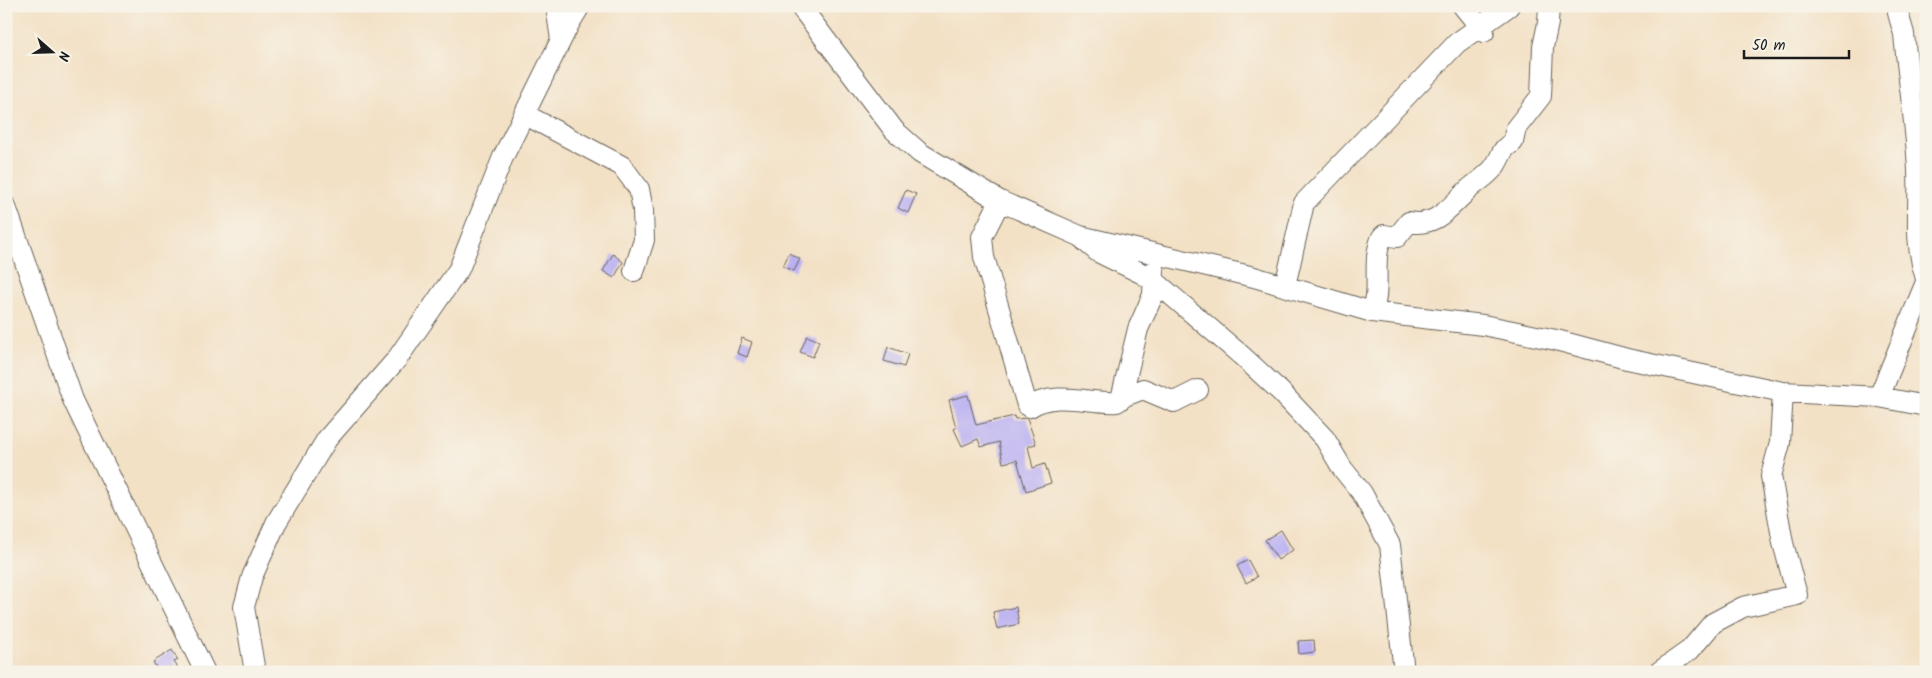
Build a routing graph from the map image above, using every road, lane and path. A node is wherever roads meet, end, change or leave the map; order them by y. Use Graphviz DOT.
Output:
graph roads {
  1 [pos="556,6"];
  2 [pos="580,6"];
  3 [pos="800,6"];
  4 [pos="1463,6"];
  5 [pos="1509,6"];
  6 [pos="1549,6"];
  7 [pos="1900,6"];
  8 [pos="1482,29"];
  9 [pos="561,40"];
  10 [pos="524,114"];
  11 [pos="1000,201"];
  12 [pos="7,212"];
  13 [pos="1922,217"];
  14 [pos="1080,236"];
  15 [pos="1162,256"];
  16 [pos="634,271"];
  17 [pos="1153,281"];
  18 [pos="1926,281"];
  19 [pos="1285,286"];
  20 [pos="1372,312"];
  21 [pos="1198,390"];
  22 [pos="1783,392"];
  23 [pos="1879,397"];
  24 [pos="1122,399"];
  25 [pos="1926,406"];
  26 [pos="205,672"];
  27 [pos="256,672"];
  28 [pos="1404,672"];
  29 [pos="1659,672"];
  1 -- 9 [label="street"];
  2 -- 9 [label="street"];
  3 -- 11 [label="street"];
  4 -- 8 [label="street"];
  5 -- 8 [label="street"];
  6 -- 20 [label="street"];
  7 -- 13 [label="street"];
  8 -- 19 [label="street"];
  9 -- 10 [label="street"];
  10 -- 16 [label="street"];
  10 -- 27 [label="street"];
  11 -- 14 [label="street"];
  11 -- 24 [label="street"];
  12 -- 26 [label="street"];
  13 -- 18 [label="street"];
  14 -- 15 [label="street"];
  14 -- 17 [label="street"];
  15 -- 17 [label="street"];
  15 -- 19 [label="street"];
  17 -- 24 [label="street"];
  17 -- 28 [label="street"];
  18 -- 23 [label="street"];
  19 -- 20 [label="street"];
  20 -- 22 [label="street"];
  21 -- 24 [label="street"];
  22 -- 23 [label="street"];
  22 -- 29 [label="street"];
  23 -- 25 [label="street"];
}
